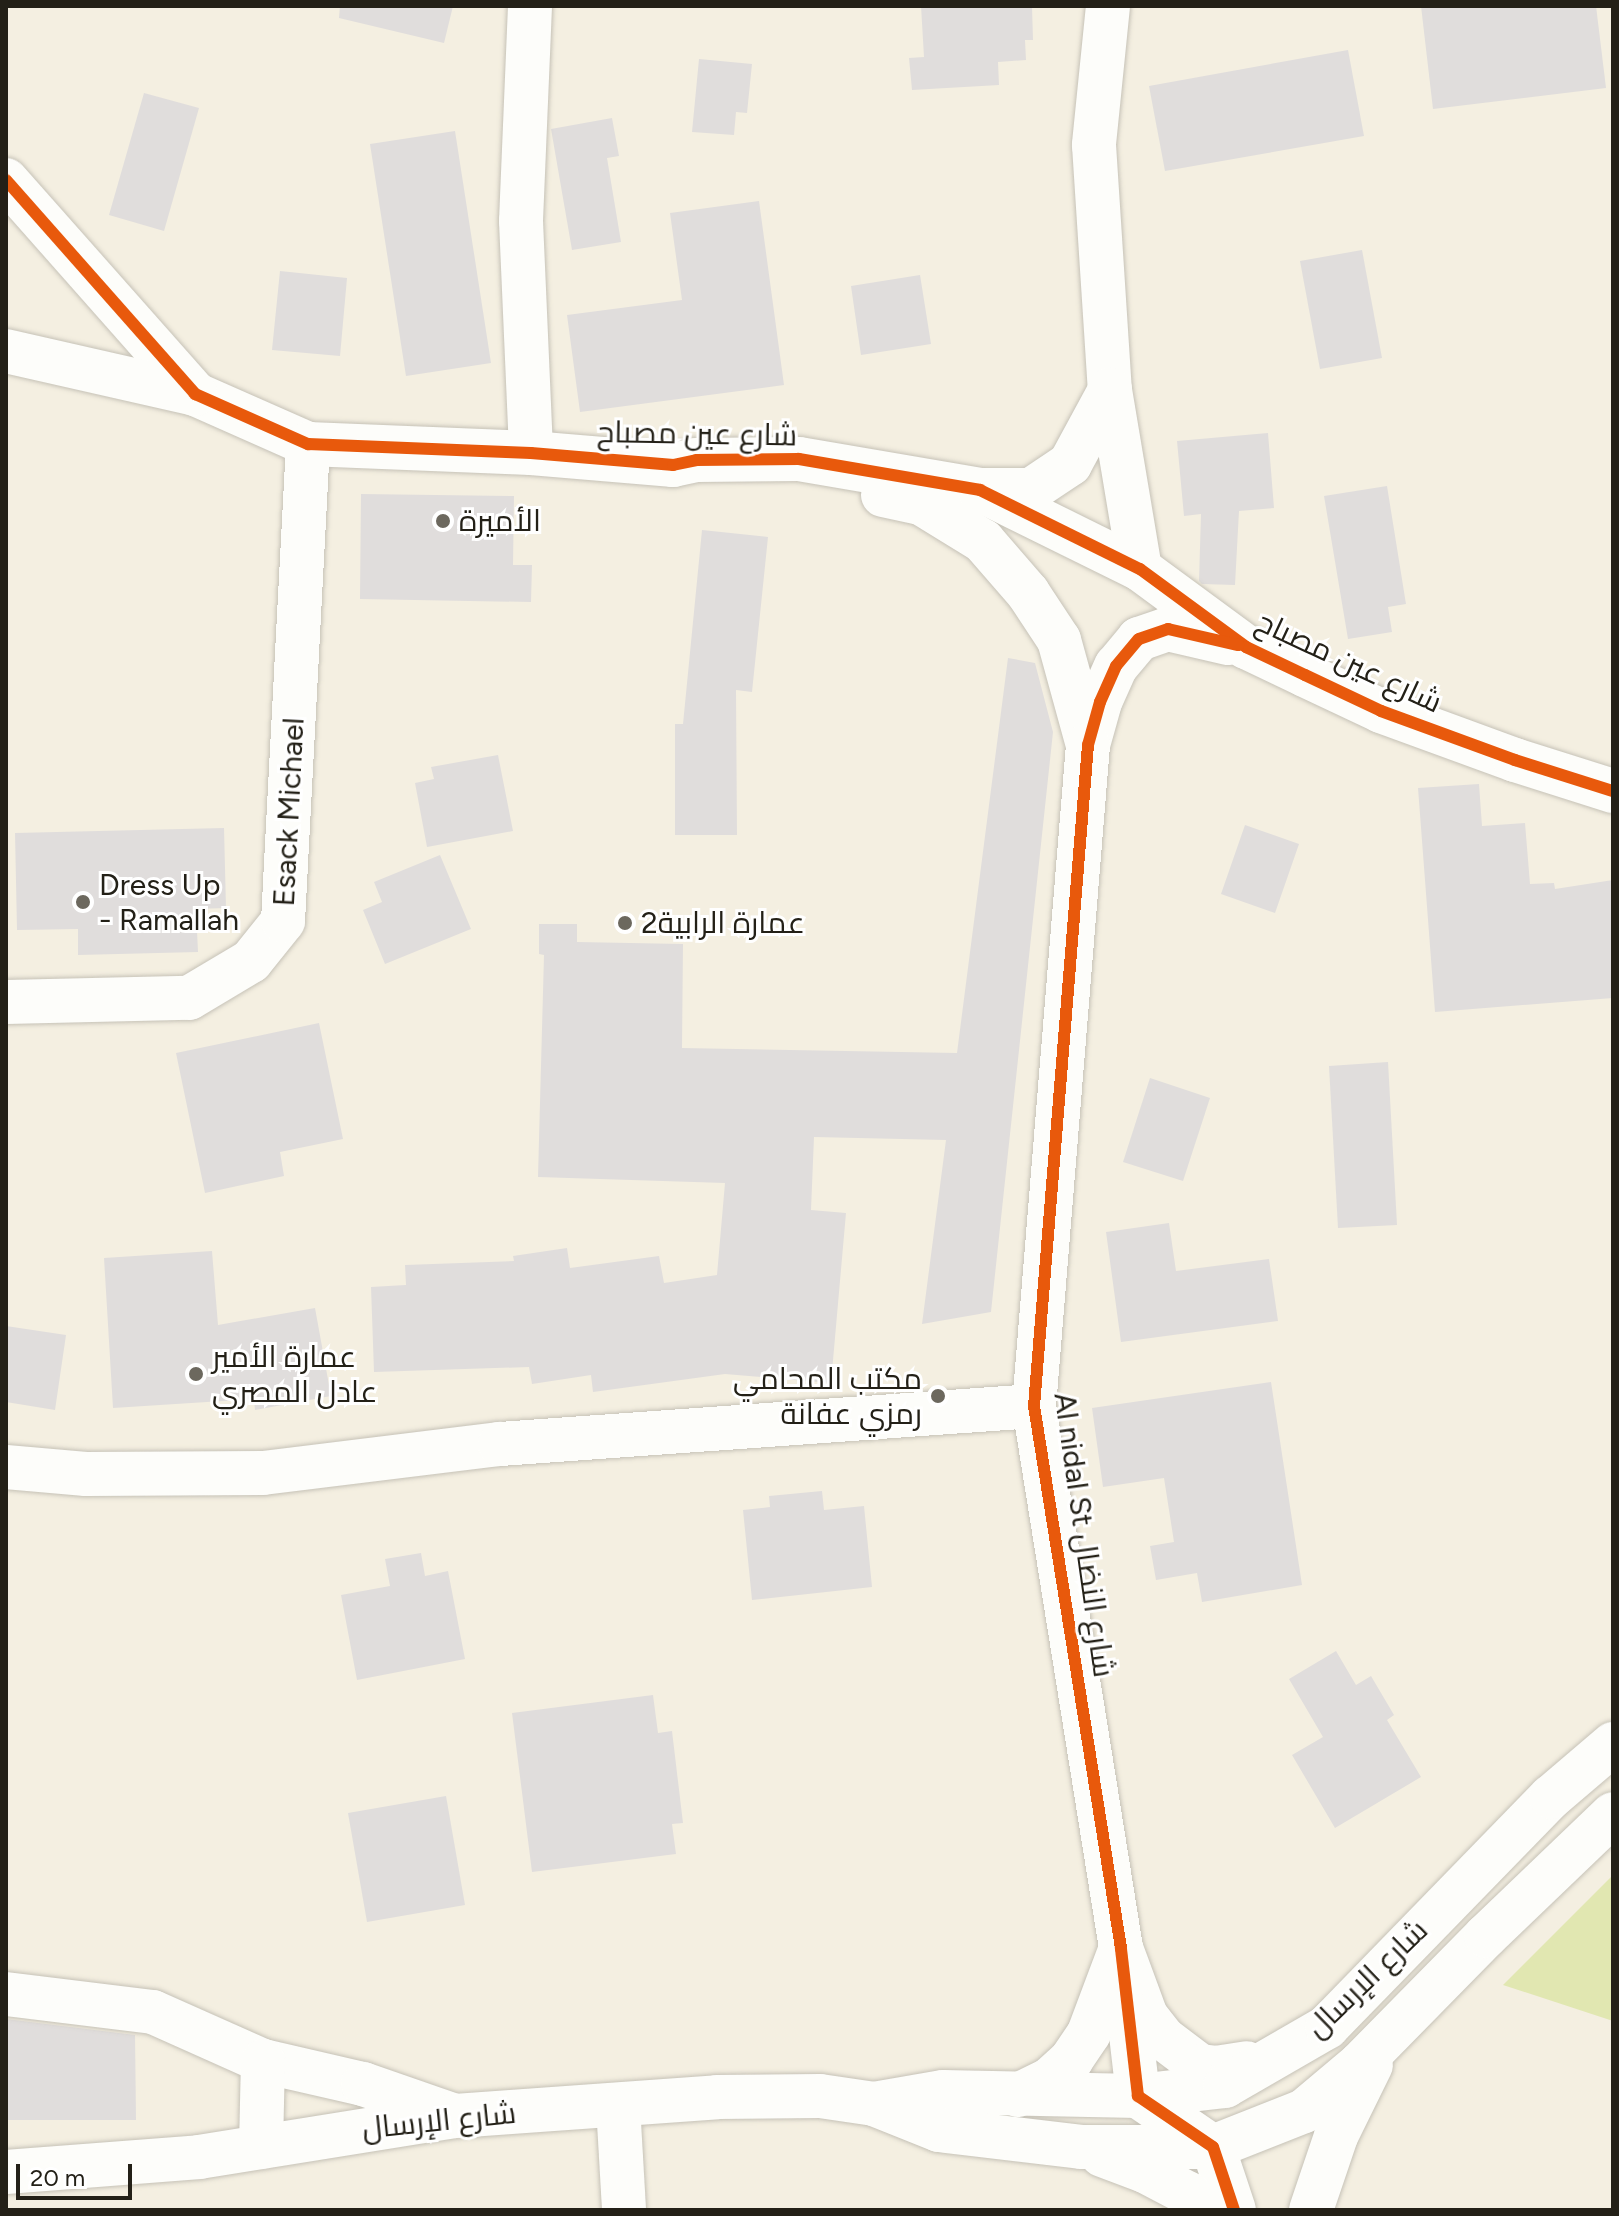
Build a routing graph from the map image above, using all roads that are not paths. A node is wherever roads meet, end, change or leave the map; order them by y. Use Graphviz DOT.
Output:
graph roads {
  1 [pos="530,6"];
  2 [pos="1108,6"];
  3 [pos="6,180"];
  4 [pos="6,351"];
  5 [pos="1110,390"];
  6 [pos="195,394"];
  7 [pos="308,444"];
  8 [pos="531,453"];
  9 [pos="696,460"];
  10 [pos="980,490"];
  11 [pos="1140,569"];
  12 [pos="1246,647"];
  13 [pos="1088,745"];
  14 [pos="1613,791"];
  15 [pos="6,1002"];
  16 [pos="1034,1406"];
  17 [pos="6,1467"];
  18 [pos="1613,1744"];
  19 [pos="1613,1814"];
  20 [pos="1121,1948"];
  21 [pos="6,1994"];
  22 [pos="1381,2042"];
  23 [pos="1277,2057"];
  24 [pos="263,2061"];
  25 [pos="1018,2095"];
  26 [pos="1138,2096"];
  27 [pos="874,2104"];
  28 [pos="618,2105"];
  29 [pos="455,2116"];
  30 [pos="261,2147"];
  31 [pos="1081,2147"];
  32 [pos="1213,2147"];
  33 [pos="6,2172"];
  34 [pos="624,2210"];
  35 [pos="1202,2210"];
  36 [pos="1234,2210"];
  37 [pos="1311,2210"];
  1 -- 8 [label="street"];
  2 -- 5 [label="street"];
  3 -- 6 [label="street, شارع عين مصباح"];
  4 -- 6 [label="street"];
  5 -- 10 [label="street"];
  5 -- 11 [label="street"];
  6 -- 7 [label="street, شارع عين مصباح"];
  7 -- 8 [label="street, شارع عين مصباح"];
  7 -- 15 [label="street, Esack Michael"];
  8 -- 9 [label="street, شارع عين مصباح"];
  9 -- 10 [label="street, شارع عين مصباح"];
  9 -- 13 [label="street"];
  10 -- 11 [label="street, شارع عين مصباح"];
  11 -- 12 [label="street, شارع عين مصباح"];
  12 -- 13 [label="street"];
  12 -- 14 [label="street, شارع عين مصباح"];
  13 -- 16 [label="street, Al nidal St شارع النضال"];
  16 -- 17 [label="street"];
  16 -- 20 [label="street, Al nidal St شارع النضال"];
  18 -- 23 [label="street, شارع الإرسال"];
  19 -- 22 [label="street, شارع الإرسال"];
  20 -- 23 [label="street"];
  20 -- 25 [label="street"];
  20 -- 26 [label="street, Al nidal St شارع النضال"];
  21 -- 24 [label="street"];
  22 -- 32 [label="street, شارع الإرسال"];
  22 -- 37 [label="street"];
  23 -- 26 [label="street, شارع الإرسال"];
  24 -- 29 [label="street"];
  24 -- 30 [label="street"];
  25 -- 26 [label="street, شارع الإرسال"];
  25 -- 27 [label="street, شارع الإرسال"];
  26 -- 32 [label="street"];
  27 -- 28 [label="street, شارع الإرسال"];
  27 -- 31 [label="street, شارع الإرسال"];
  28 -- 29 [label="street, شارع الإرسال"];
  28 -- 34 [label="street"];
  29 -- 30 [label="street, شارع الإرسال"];
  30 -- 33 [label="street, شارع الإرسال"];
  31 -- 32 [label="street, شارع الإرسال"];
  31 -- 35 [label="street"];
  32 -- 36 [label="street"];
}
